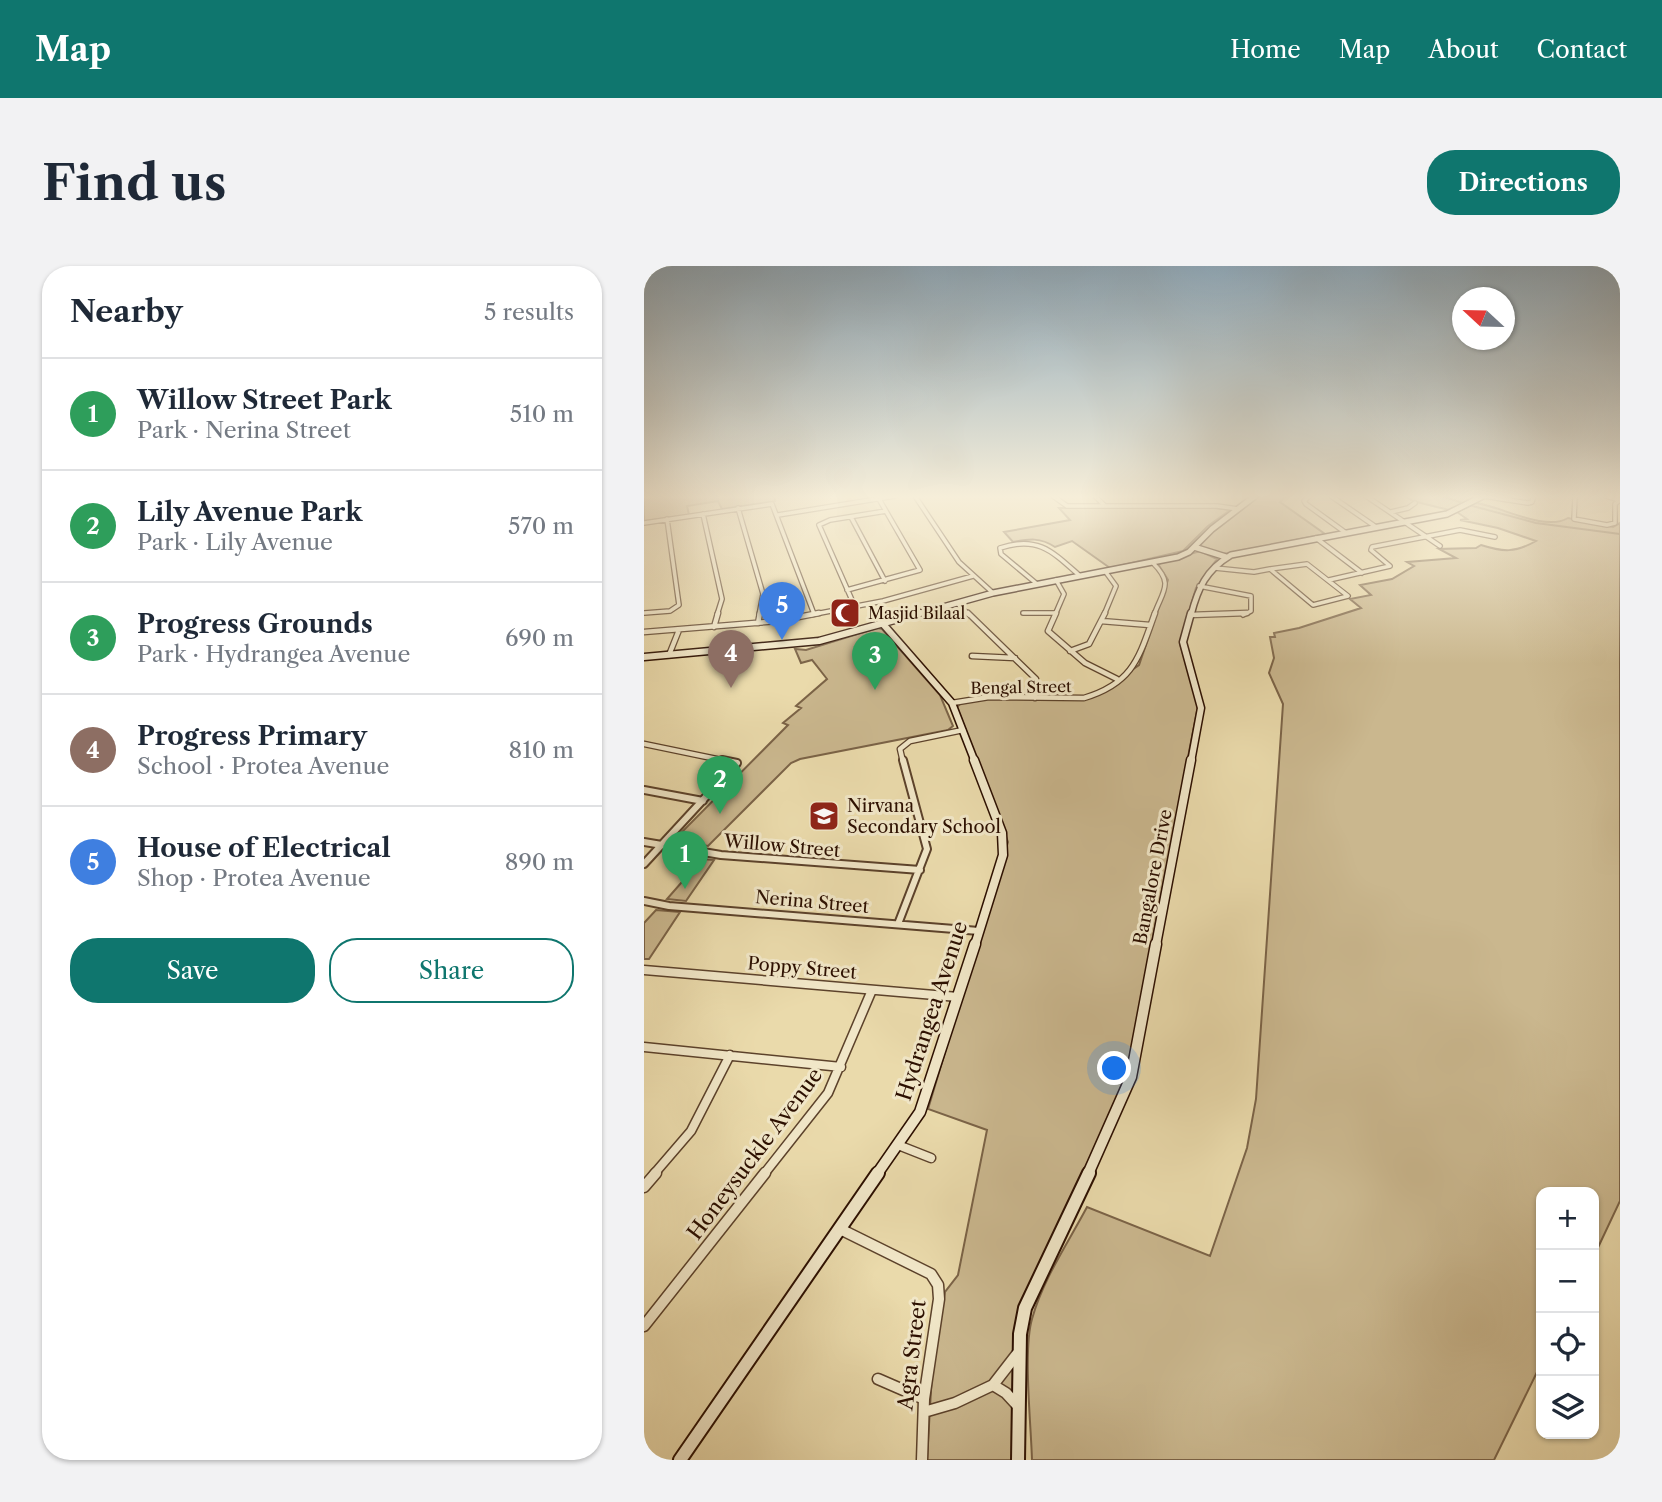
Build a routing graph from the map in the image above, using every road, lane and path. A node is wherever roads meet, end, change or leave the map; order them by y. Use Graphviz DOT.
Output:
graph roads {
  1 [pos="672,552"];
  2 [pos="711,552"];
  3 [pos="751,552"];
  4 [pos="791,552"];
  5 [pos="831,552"];
  6 [pos="869,552"];
  7 [pos="910,552"];
  8 [pos="952,552"];
  9 [pos="1001,552"];
  10 [pos="1049,552"];
  11 [pos="1186,552"];
  12 [pos="1209,552"];
  13 [pos="1251,552"];
  14 [pos="1334,552"];
  15 [pos="1373,552"];
  16 [pos="1226,557"];
  17 [pos="1153,563"];
  18 [pos="1215,568"];
  19 [pos="1270,569"];
  20 [pos="1105,571"];
  21 [pos="1362,573"];
  22 [pos="973,576"];
  23 [pos="1080,576"];
  24 [pos="1056,580"];
  25 [pos="1329,580"];
  26 [pos="885,581"];
  27 [pos="1037,584"];
  28 [pos="1199,586"];
  29 [pos="847,590"];
  30 [pos="993,593"];
  31 [pos="957,603"];
  32 [pos="855,607"];
  33 [pos="644,613"];
  34 [pos="1023,613"];
  35 [pos="1055,613"];
  36 [pos="814,614"];
  37 [pos="1190,615"];
  38 [pos="1101,621"];
  39 [pos="758,623"];
  40 [pos="883,624"];
  41 [pos="1150,625"];
  42 [pos="714,627"];
  43 [pos="679,630"];
  44 [pos="644,632"];
  45 [pos="1070,651"];
  46 [pos="669,655"];
  47 [pos="972,656"];
  48 [pos="644,657"];
  49 [pos="1015,658"];
  50 [pos="1117,679"];
  51 [pos="1035,698"];
  52 [pos="952,703"];
  53 [pos="963,730"];
  54 [pos="644,744"];
  55 [pos="644,790"];
  56 [pos="703,801"];
  57 [pos="644,842"];
  58 [pos="661,845"];
  59 [pos="644,864"];
  60 [pos="920,870"];
  61 [pos="644,901"];
  62 [pos="898,924"];
  63 [pos="979,931"];
  64 [pos="644,970"];
  65 [pos="872,990"];
  66 [pos="958,997"];
  67 [pos="645,1048"];
  68 [pos="730,1055"];
  69 [pos="841,1067"];
  70 [pos="898,1145"];
  71 [pos="931,1158"];
  72 [pos="644,1187"];
  73 [pos="840,1229"];
  74 [pos="644,1326"];
  75 [pos="1020,1350"];
  76 [pos="878,1379"];
  77 [pos="993,1385"];
  78 [pos="925,1399"];
  79 [pos="1019,1408"];
  80 [pos="924,1412"];
  81 [pos="680,1460"];
  82 [pos="922,1460"];
  83 [pos="1018,1460"];
  1 -- 33 [label="street"];
  2 -- 42 [label="street"];
  3 -- 39 [label="street"];
  4 -- 36 [label="street"];
  5 -- 29 [label="street"];
  6 -- 26 [label="street"];
  7 -- 26 [label="street"];
  8 -- 22 [label="street"];
  9 -- 27 [label="street"];
  10 -- 23 [label="street"];
  11 -- 17 [label="street"];
  12 -- 16 [label="street"];
  13 -- 16 [label="street"];
  14 -- 21 [label="street"];
  15 -- 21 [label="street"];
  16 -- 18 [label="street, Bangalore Drive"];
  17 -- 20 [label="street"];
  17 -- 41 [label="street, Bengal Street"];
  18 -- 19 [label="street"];
  18 -- 28 [label="street, Bangalore Drive"];
  19 -- 25 [label="street"];
  19 -- 25 [label="street"];
  20 -- 23 [label="street"];
  20 -- 38 [label="street"];
  21 -- 25 [label="street"];
  22 -- 30 [label="street"];
  22 -- 32 [label="street"];
  23 -- 24 [label="street"];
  24 -- 27 [label="street"];
  24 -- 35 [label="street"];
  26 -- 29 [label="street"];
  27 -- 30 [label="street"];
  28 -- 37 [label="street, Bangalore Drive"];
  28 -- 37 [label="street"];
  29 -- 32 [label="street"];
  30 -- 31 [label="street"];
  31 -- 40 [label="street"];
  31 -- 49 [label="street"];
  32 -- 36 [label="street"];
  34 -- 35 [label="street"];
  35 -- 45 [label="street"];
  36 -- 39 [label="street"];
  37 -- 75 [label="street, Bangalore Drive"];
  38 -- 41 [label="street"];
  38 -- 45 [label="street"];
  39 -- 42 [label="street"];
  40 -- 46 [label="street"];
  40 -- 52 [label="street, Hydrangea Avenue"];
  41 -- 50 [label="street, Bengal Street"];
  42 -- 43 [label="street"];
  43 -- 44 [label="street"];
  43 -- 46 [label="street"];
  45 -- 50 [label="street"];
  46 -- 48 [label="street"];
  47 -- 49 [label="street"];
  49 -- 51 [label="street"];
  50 -- 51 [label="street, Bengal Street"];
  51 -- 52 [label="street, Bengal Street"];
  52 -- 53 [label="street, Hydrangea Avenue"];
  53 -- 60 [label="street"];
  53 -- 63 [label="street, Hydrangea Avenue"];
  54 -- 56 [label="street"];
  55 -- 56 [label="street"];
  56 -- 58 [label="street"];
  57 -- 58 [label="street, Willow Street"];
  58 -- 59 [label="street"];
  58 -- 60 [label="street, Willow Street"];
  60 -- 62 [label="street"];
  61 -- 62 [label="street, Nerina Street"];
  62 -- 63 [label="street, Nerina Street"];
  63 -- 66 [label="street, Hydrangea Avenue"];
  64 -- 65 [label="street, Poppy Street"];
  65 -- 66 [label="street, Poppy Street"];
  65 -- 69 [label="street, Honeysuckle Avenue"];
  66 -- 70 [label="street, Hydrangea Avenue"];
  67 -- 68 [label="street"];
  68 -- 69 [label="street"];
  68 -- 72 [label="street"];
  69 -- 74 [label="street, Honeysuckle Avenue"];
  70 -- 71 [label="street"];
  70 -- 73 [label="street, Hydrangea Avenue"];
  73 -- 78 [label="street, Agra Street"];
  73 -- 81 [label="street, Hydrangea Avenue"];
  75 -- 77 [label="street"];
  75 -- 79 [label="street, Bangalore Drive"];
  76 -- 78 [label="street"];
  77 -- 79 [label="street"];
  77 -- 80 [label="street"];
  78 -- 80 [label="street, Agra Street"];
  79 -- 83 [label="street, Bangalore Drive"];
  80 -- 82 [label="street, Agra Street"];
}
